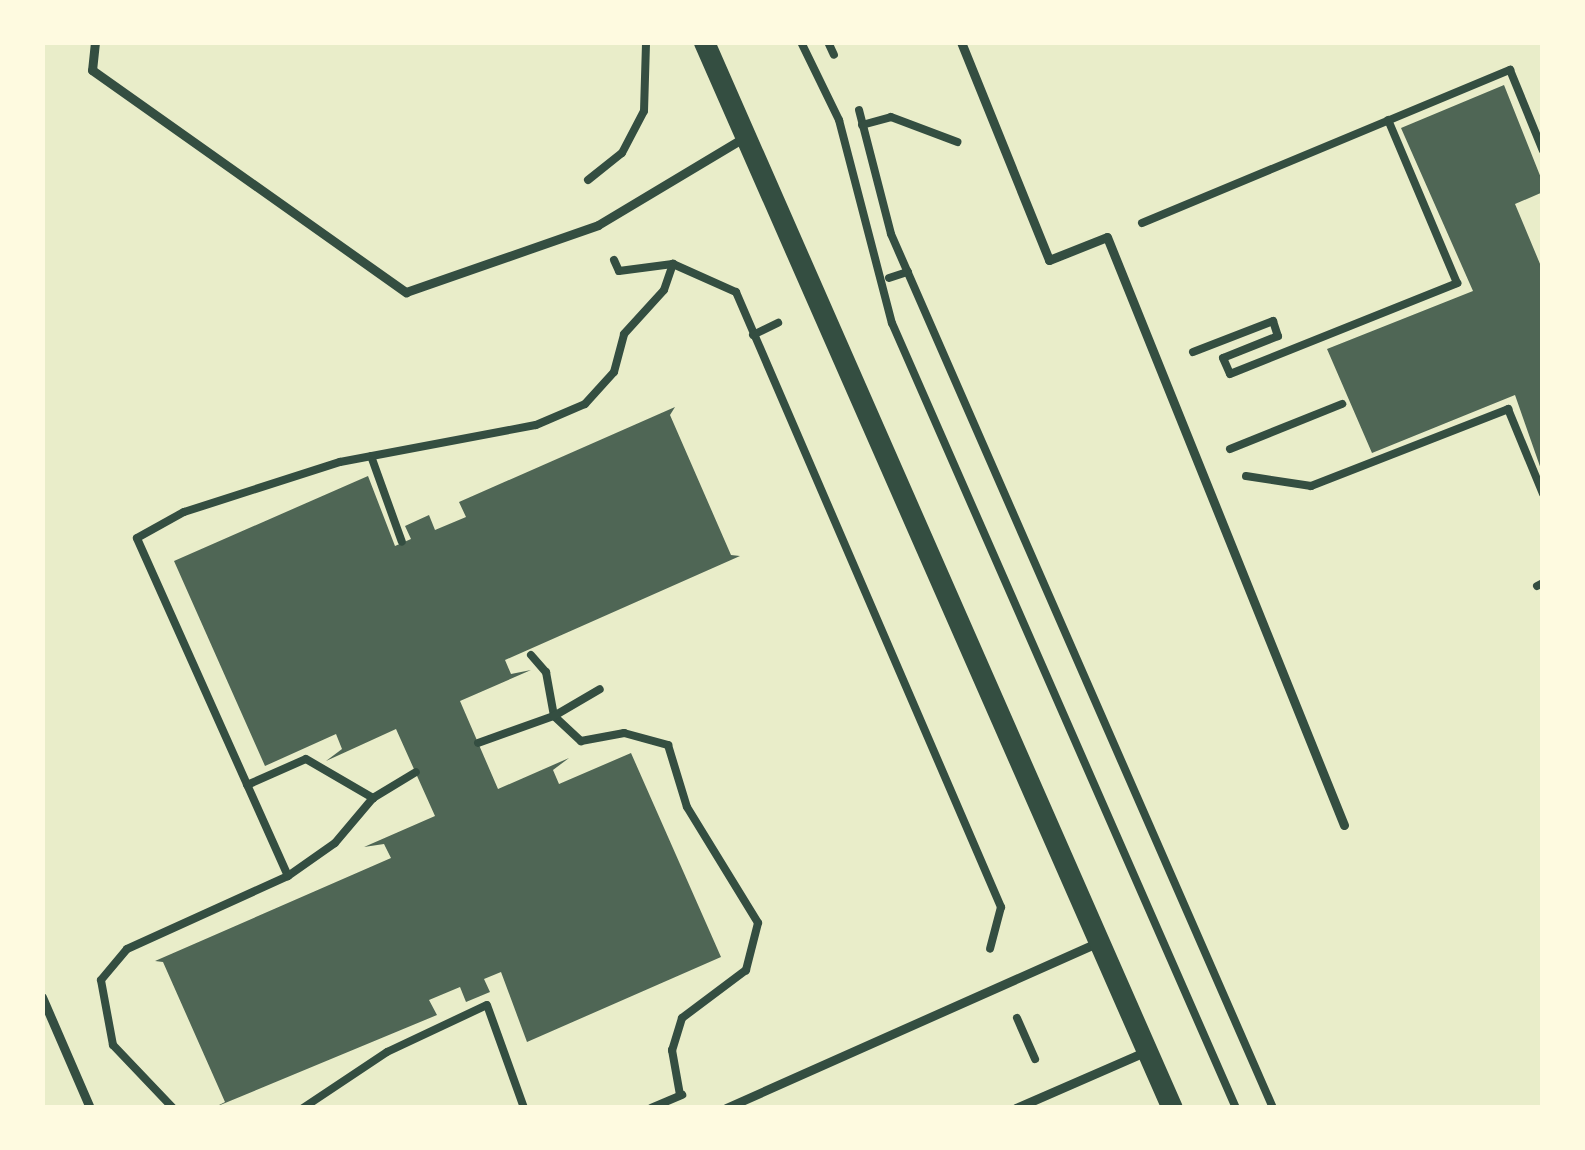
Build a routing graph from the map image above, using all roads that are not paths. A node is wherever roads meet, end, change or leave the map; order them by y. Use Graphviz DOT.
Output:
graph roads {
  1 [pos="94,42"];
  2 [pos="704,42"];
  3 [pos="961,42"];
  4 [pos="747,136"];
  5 [pos="1344,825"];
  6 [pos="1097,944"];
  7 [pos="42,997"];
  8 [pos="1147,1051"];
  9 [pos="90,1108"];
  10 [pos="726,1108"];
  11 [pos="1016,1108"];
  12 [pos="1172,1108"];
  1 -- 4 [label="lane"];
  2 -- 4 [label="street"];
  3 -- 5 [label="lane"];
  4 -- 6 [label="street"];
  6 -- 8 [label="street"];
  6 -- 10 [label="lane"];
  7 -- 9 [label="lane"];
  8 -- 11 [label="lane"];
  8 -- 12 [label="street"];
}
